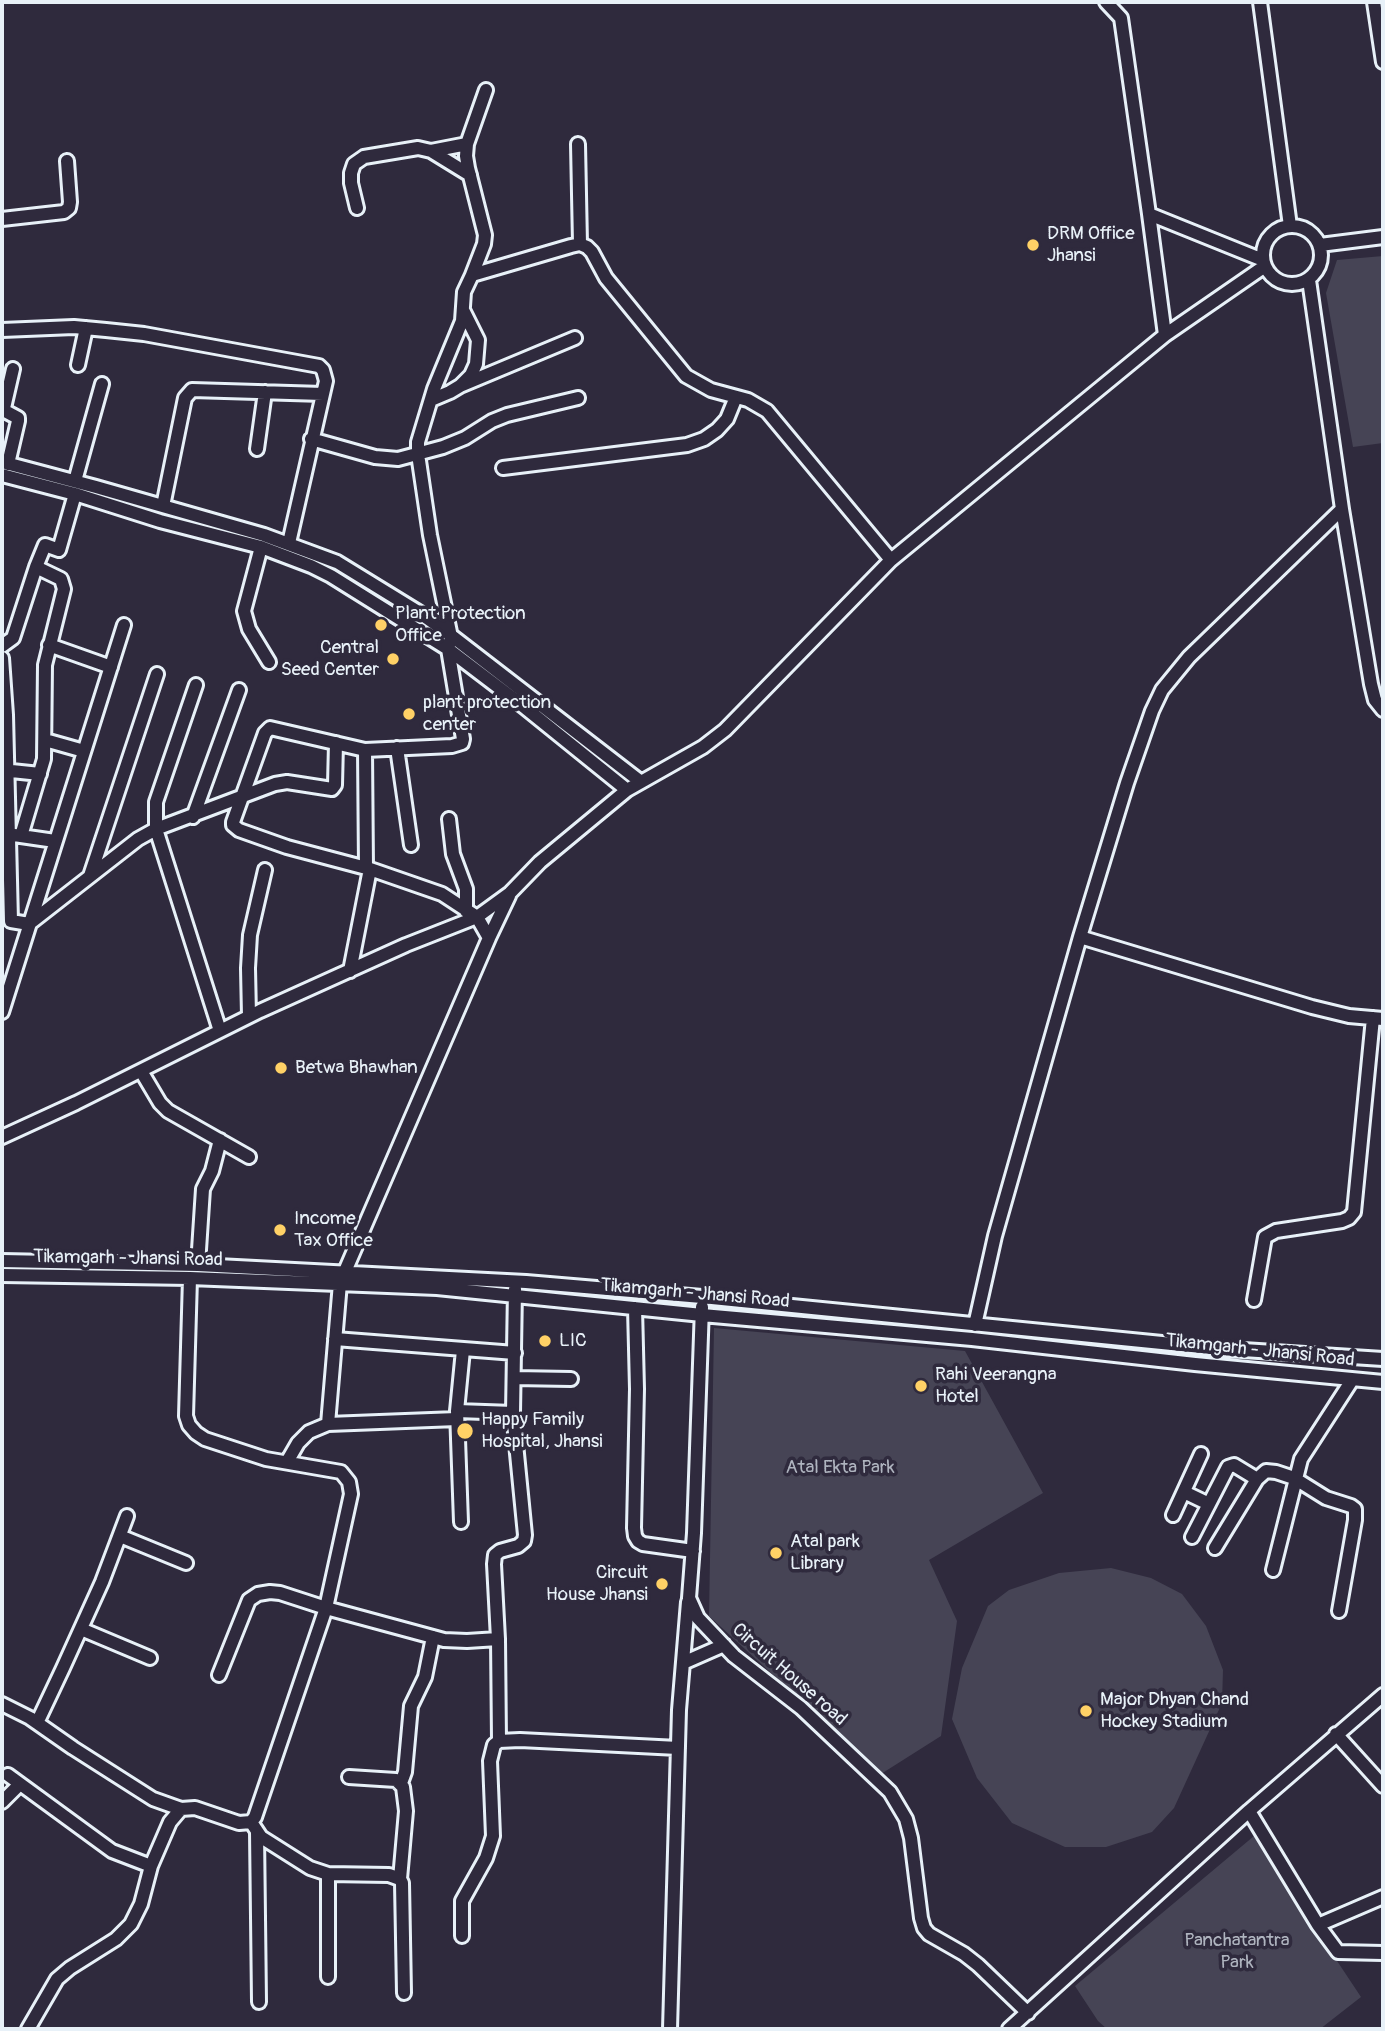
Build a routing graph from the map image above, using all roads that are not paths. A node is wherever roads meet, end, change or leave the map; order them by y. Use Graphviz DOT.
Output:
graph roads {
  1 [pos="1106,2"];
  2 [pos="1119,2"];
  3 [pos="1260,2"];
  4 [pos="1374,2"];
  5 [pos="1121,18"];
  6 [pos="1383,62"];
  7 [pos="486,90"];
  8 [pos="467,144"];
  9 [pos="578,144"];
  10 [pos="431,150"];
  11 [pos="67,161"];
  12 [pos="470,175"];
  13 [pos="357,208"];
  14 [pos="1149,214"];
  15 [pos="2,219"];
  16 [pos="1290,226"];
  17 [pos="1383,237"];
  18 [pos="580,244"];
  19 [pos="1320,245"];
  20 [pos="1264,263"];
  21 [pos="472,275"];
  22 [pos="1309,280"];
  23 [pos="463,310"];
  24 [pos="86,328"];
  25 [pos="2,330"];
  26 [pos="1165,335"];
  27 [pos="575,338"];
  28 [pos="78,365"];
  29 [pos="13,369"];
  30 [pos="102,384"];
  31 [pos="460,386"];
  32 [pos="265,392"];
  33 [pos="323,394"];
  34 [pos="736,397"];
  35 [pos="578,398"];
  36 [pos="430,400"];
  37 [pos="312,439"];
  38 [pos="257,449"];
  39 [pos="418,454"];
  40 [pos="4,467"];
  41 [pos="503,468"];
  42 [pos="75,488"];
  43 [pos="94,493"];
  44 [pos="163,506"];
  45 [pos="1342,509"];
  46 [pos="194,514"];
  47 [pos="191,528"];
  48 [pos="289,543"];
  49 [pos="261,547"];
  50 [pos="891,560"];
  51 [pos="36,566"];
  52 [pos="124,625"];
  53 [pos="450,643"];
  54 [pos="49,645"];
  55 [pos="2,646"];
  56 [pos="2,658"];
  57 [pos="269,662"];
  58 [pos="111,667"];
  59 [pos="157,674"];
  60 [pos="196,685"];
  61 [pos="239,690"];
  62 [pos="1383,710"];
  63 [pos="45,740"];
  64 [pos="336,743"];
  65 [pos="397,748"];
  66 [pos="365,750"];
  67 [pos="84,751"];
  68 [pos="5,770"];
  69 [pos="40,774"];
  70 [pos="641,782"];
  71 [pos="627,790"];
  72 [pos="243,797"];
  73 [pos="192,817"];
  74 [pos="449,819"];
  75 [pos="10,829"];
  76 [pos="156,829"];
  77 [pos="55,841"];
  78 [pos="411,845"];
  79 [pos="368,868"];
  80 [pos="265,870"];
  81 [pos="90,877"];
  82 [pos="510,893"];
  83 [pos="472,914"];
  84 [pos="29,924"];
  85 [pos="7,925"];
  86 [pos="1080,937"];
  87 [pos="489,938"];
  88 [pos="349,971"];
  89 [pos="3,1004"];
  90 [pos="249,1016"];
  91 [pos="1378,1018"];
  92 [pos="220,1031"];
  93 [pos="141,1071"];
  94 [pos="2,1137"];
  95 [pos="220,1140"];
  96 [pos="249,1157"];
  97 [pos="2,1262"];
  98 [pos="164,1264"];
  99 [pos="198,1265"];
  100 [pos="2,1275"];
  101 [pos="342,1277"];
  102 [pos="165,1278"];
  103 [pos="190,1279"];
  104 [pos="515,1288"];
  105 [pos="702,1297"];
  106 [pos="1254,1300"];
  107 [pos="635,1308"];
  108 [pos="702,1315"];
  109 [pos="975,1325"];
  110 [pos="1060,1332"];
  111 [pos="335,1339"];
  112 [pos="1058,1349"];
  113 [pos="463,1350"];
  114 [pos="516,1353"];
  115 [pos="1383,1359"];
  116 [pos="514,1378"];
  117 [pos="571,1379"];
  118 [pos="1352,1380"];
  119 [pos="1383,1382"];
  120 [pos="513,1413"];
  121 [pos="457,1415"];
  122 [pos="328,1424"];
  123 [pos="1201,1454"];
  124 [pos="287,1462"];
  125 [pos="1294,1478"];
  126 [pos="1257,1479"];
  127 [pos="1184,1492"];
  128 [pos="1209,1504"];
  129 [pos="1172,1515"];
  130 [pos="127,1516"];
  131 [pos="461,1522"];
  132 [pos="120,1536"];
  133 [pos="1192,1537"];
  134 [pos="1215,1548"];
  135 [pos="693,1551"];
  136 [pos="186,1563"];
  137 [pos="1273,1570"];
  138 [pos="689,1598"];
  139 [pos="326,1608"];
  140 [pos="1339,1611"];
  141 [pos="81,1629"];
  142 [pos="432,1637"];
  143 [pos="498,1639"];
  144 [pos="724,1646"];
  145 [pos="150,1658"];
  146 [pos="683,1663"];
  147 [pos="219,1675"];
  148 [pos="1383,1695"];
  149 [pos="2,1704"];
  150 [pos="37,1723"];
  151 [pos="1336,1734"];
  152 [pos="499,1741"];
  153 [pos="678,1748"];
  154 [pos="8,1775"];
  155 [pos="349,1777"];
  156 [pos="401,1783"];
  157 [pos="20,1784"];
  158 [pos="1383,1786"];
  159 [pos="2,1802"];
  160 [pos="181,1808"];
  161 [pos="1249,1811"];
  162 [pos="254,1827"];
  163 [pos="151,1866"];
  164 [pos="328,1874"];
  165 [pos="400,1879"];
  166 [pos="1383,1897"];
  167 [pos="1318,1925"];
  168 [pos="462,1936"];
  169 [pos="1383,1953"];
  170 [pos="328,1978"];
  171 [pos="404,1993"];
  172 [pos="259,2002"];
  173 [pos="1028,2013"];
  174 [pos="28,2029"];
  175 [pos="670,2029"];
  176 [pos="1009,2029"];
  1 -- 5 [label="street"];
  2 -- 5 [label="street"];
  3 -- 16 [label="street"];
  4 -- 6 [label="street"];
  5 -- 14 [label="street"];
  7 -- 8 [label="street"];
  8 -- 10 [label="street"];
  8 -- 12 [label="street"];
  9 -- 18 [label="street"];
  10 -- 12 [label="street"];
  10 -- 13 [label="street"];
  11 -- 15 [label="street"];
  12 -- 21 [label="street"];
  14 -- 20 [label="street"];
  14 -- 26 [label="street"];
  16 -- 19 [label="street"];
  16 -- 20 [label="street"];
  17 -- 19 [label="street"];
  18 -- 21 [label="street"];
  18 -- 34 [label="street"];
  19 -- 22 [label="street"];
  20 -- 22 [label="street"];
  20 -- 26 [label="street"];
  21 -- 23 [label="street"];
  22 -- 45 [label="street"];
  23 -- 31 [label="street"];
  23 -- 36 [label="street"];
  24 -- 25 [label="street"];
  24 -- 28 [label="street"];
  24 -- 33 [label="street"];
  26 -- 50 [label="street"];
  27 -- 31 [label="street"];
  29 -- 40 [label="street"];
  30 -- 42 [label="street"];
  31 -- 36 [label="street"];
  32 -- 33 [label="street"];
  32 -- 38 [label="street"];
  32 -- 44 [label="street"];
  33 -- 37 [label="street"];
  34 -- 41 [label="street"];
  34 -- 50 [label="street"];
  35 -- 39 [label="street"];
  36 -- 39 [label="street"];
  37 -- 39 [label="street"];
  37 -- 48 [label="street"];
  39 -- 53 [label="street"];
  40 -- 42 [label="street"];
  42 -- 43 [label="street"];
  42 -- 51 [label="street"];
  43 -- 44 [label="street"];
  43 -- 47 [label="street"];
  44 -- 46 [label="street"];
  45 -- 62 [label="street"];
  45 -- 86 [label="street"];
  46 -- 47 [label="street"];
  46 -- 48 [label="street"];
  47 -- 49 [label="street"];
  48 -- 53 [label="street"];
  49 -- 53 [label="street"];
  49 -- 57 [label="street"];
  50 -- 70 [label="street"];
  51 -- 54 [label="street"];
  51 -- 55 [label="street"];
  52 -- 58 [label="street"];
  53 -- 65 [label="street"];
  53 -- 70 [label="street"];
  53 -- 71 [label="street"];
  54 -- 58 [label="street"];
  54 -- 63 [label="street"];
  56 -- 68 [label="street"];
  58 -- 67 [label="street"];
  59 -- 81 [label="street"];
  60 -- 76 [label="street"];
  61 -- 73 [label="street"];
  63 -- 67 [label="street"];
  63 -- 69 [label="street"];
  64 -- 66 [label="street"];
  64 -- 72 [label="street"];
  64 -- 72 [label="street"];
  65 -- 66 [label="street"];
  65 -- 78 [label="street"];
  66 -- 79 [label="street"];
  67 -- 77 [label="street"];
  68 -- 69 [label="street"];
  68 -- 75 [label="street"];
  69 -- 75 [label="street"];
  70 -- 71 [label="street"];
  71 -- 82 [label="street"];
  72 -- 73 [label="street"];
  72 -- 79 [label="street"];
  73 -- 76 [label="street"];
  74 -- 83 [label="street"];
  75 -- 77 [label="street"];
  75 -- 85 [label="street"];
  76 -- 81 [label="street"];
  76 -- 92 [label="street"];
  77 -- 84 [label="street"];
  79 -- 83 [label="street"];
  79 -- 88 [label="street"];
  80 -- 90 [label="street"];
  81 -- 84 [label="street"];
  82 -- 83 [label="street"];
  82 -- 87 [label="street"];
  83 -- 87 [label="street"];
  83 -- 88 [label="street"];
  84 -- 85 [label="street"];
  84 -- 89 [label="street"];
  86 -- 91 [label="street"];
  86 -- 109 [label="street"];
  87 -- 101 [label="street"];
  88 -- 90 [label="street"];
  90 -- 92 [label="street"];
  91 -- 106 [label="street"];
  92 -- 93 [label="street"];
  93 -- 94 [label="street"];
  93 -- 95 [label="street"];
  95 -- 96 [label="street"];
  95 -- 99 [label="street"];
  97 -- 98 [label="street, Tikamgarh - Jhansi Road"];
  98 -- 99 [label="street, Tikamgarh - Jhansi Road"];
  98 -- 102 [label="street"];
  99 -- 101 [label="street, Tikamgarh - Jhansi Road"];
  100 -- 102 [label="street, Tikamgarh - Jhansi Road"];
  101 -- 103 [label="street, Tikamgarh - Jhansi Road"];
  101 -- 104 [label="street, Tikamgarh - Jhansi Road"];
  101 -- 111 [label="street"];
  102 -- 103 [label="street, Tikamgarh - Jhansi Road"];
  103 -- 124 [label="street"];
  104 -- 105 [label="street, Tikamgarh - Jhansi Road"];
  104 -- 107 [label="street, Tikamgarh - Jhansi Road"];
  104 -- 114 [label="street"];
  105 -- 108 [label="street"];
  105 -- 109 [label="street, Tikamgarh - Jhansi Road"];
  107 -- 108 [label="street, Tikamgarh - Jhansi Road"];
  107 -- 135 [label="street"];
  108 -- 112 [label="street, Tikamgarh - Jhansi Road"];
  108 -- 135 [label="street"];
  109 -- 110 [label="street, Tikamgarh - Jhansi Road"];
  110 -- 112 [label="street"];
  110 -- 115 [label="street, Tikamgarh - Jhansi Road"];
  111 -- 113 [label="street"];
  111 -- 122 [label="street"];
  112 -- 118 [label="street, Tikamgarh - Jhansi Road"];
  113 -- 114 [label="street"];
  113 -- 121 [label="street"];
  114 -- 116 [label="street"];
  116 -- 117 [label="street"];
  116 -- 120 [label="street"];
  118 -- 119 [label="street, Tikamgarh - Jhansi Road"];
  118 -- 125 [label="street"];
  120 -- 121 [label="street"];
  120 -- 143 [label="street"];
  121 -- 122 [label="street"];
  121 -- 131 [label="street"];
  122 -- 124 [label="street"];
  123 -- 127 [label="street"];
  124 -- 139 [label="street"];
  125 -- 126 [label="street"];
  125 -- 137 [label="street"];
  125 -- 140 [label="street"];
  126 -- 128 [label="street"];
  126 -- 134 [label="street"];
  127 -- 128 [label="street"];
  127 -- 129 [label="street"];
  128 -- 133 [label="street"];
  130 -- 132 [label="street"];
  132 -- 136 [label="street"];
  132 -- 141 [label="street"];
  135 -- 138 [label="street"];
  138 -- 144 [label="street, Circuit House road"];
  138 -- 146 [label="street"];
  139 -- 142 [label="street"];
  139 -- 147 [label="street"];
  139 -- 162 [label="street"];
  141 -- 145 [label="street"];
  141 -- 150 [label="street"];
  142 -- 143 [label="street"];
  142 -- 156 [label="street"];
  143 -- 152 [label="street"];
  144 -- 146 [label="street"];
  144 -- 173 [label="street, Circuit House road"];
  146 -- 153 [label="street"];
  148 -- 151 [label="street"];
  149 -- 150 [label="street"];
  150 -- 160 [label="street"];
  151 -- 158 [label="street"];
  151 -- 161 [label="street"];
  152 -- 153 [label="street"];
  152 -- 168 [label="street"];
  153 -- 175 [label="street"];
  154 -- 157 [label="street"];
  155 -- 156 [label="street"];
  156 -- 165 [label="street"];
  157 -- 159 [label="street"];
  157 -- 163 [label="street"];
  160 -- 162 [label="street"];
  160 -- 163 [label="street"];
  161 -- 167 [label="street"];
  161 -- 173 [label="street"];
  162 -- 164 [label="street"];
  162 -- 172 [label="street"];
  163 -- 174 [label="street"];
  164 -- 165 [label="street"];
  164 -- 170 [label="street"];
  165 -- 171 [label="street"];
  166 -- 167 [label="street"];
  167 -- 169 [label="street"];
  173 -- 176 [label="street"];
}
